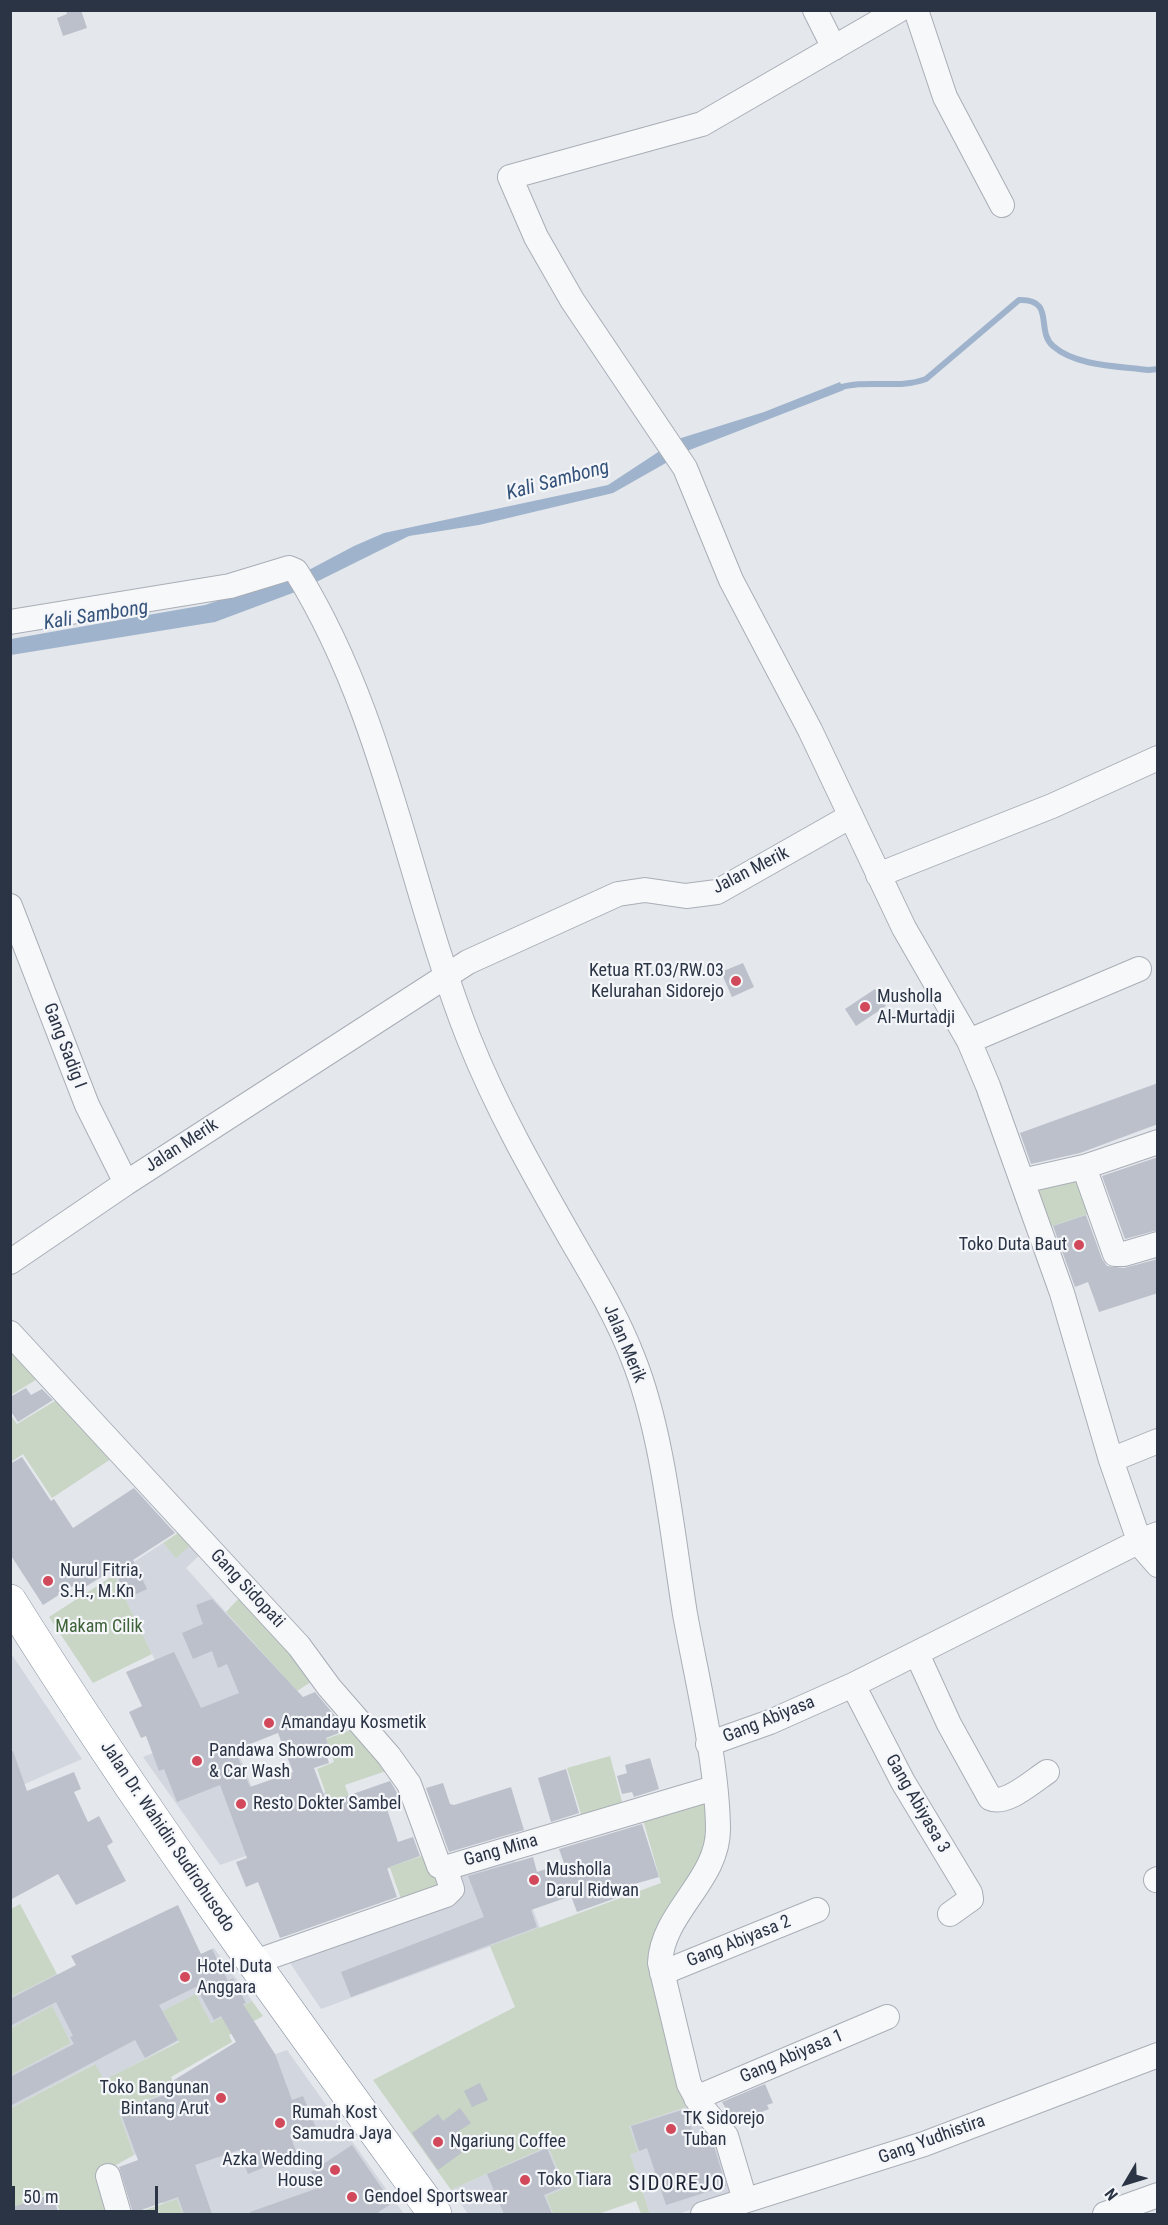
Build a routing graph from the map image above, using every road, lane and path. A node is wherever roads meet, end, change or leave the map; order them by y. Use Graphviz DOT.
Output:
graph roads {
  1 [pos="815,10"];
  2 [pos="899,10"];
  3 [pos="916,10"];
  4 [pos="834,48"];
  5 [pos="1002,205"];
  6 [pos="10,622"];
  7 [pos="1158,758"];
  8 [pos="851,816"];
  9 [pos="878,875"];
  10 [pos="10,906"];
  11 [pos="1139,969"];
  12 [pos="446,976"];
  13 [pos="969,1041"];
  14 [pos="1158,1142"];
  15 [pos="1084,1167"];
  16 [pos="1022,1181"];
  17 [pos="126,1183"];
  18 [pos="1158,1244"];
  19 [pos="10,1262"];
  20 [pos="10,1333"];
  21 [pos="1158,1441"];
  22 [pos="1111,1460"];
  23 [pos="1149,1537"];
  24 [pos="1158,1566"];
  25 [pos="10,1601"];
  26 [pos="917,1654"];
  27 [pos="853,1685"];
  28 [pos="708,1744"];
  29 [pos="1047,1772"];
  30 [pos="714,1788"];
  31 [pos="446,1868"];
  32 [pos="817,1910"];
  33 [pos="950,1914"];
  34 [pos="252,1963"];
  35 [pos="662,1973"];
  36 [pos="887,2017"];
  37 [pos="1158,2055"];
  38 [pos="696,2098"];
  39 [pos="108,2176"];
  40 [pos="1158,2195"];
  41 [pos="745,2200"];
  42 [pos="119,2214"];
  43 [pos="435,2214"];
  44 [pos="703,2214"];
  45 [pos="1105,2214"];
  1 -- 4 [label="street"];
  2 -- 4 [label="street"];
  3 -- 5 [label="street"];
  4 -- 8 [label="street"];
  6 -- 12 [label="street, Jalan Merik"];
  7 -- 9 [label="street"];
  8 -- 9 [label="street"];
  8 -- 12 [label="street, Jalan Merik"];
  9 -- 13 [label="street"];
  10 -- 17 [label="street, Gang Sadig I"];
  11 -- 13 [label="street"];
  12 -- 17 [label="street, Jalan Merik"];
  12 -- 28 [label="street, Jalan Merik"];
  13 -- 16 [label="street"];
  14 -- 15 [label="street"];
  15 -- 16 [label="street"];
  15 -- 18 [label="street"];
  16 -- 22 [label="street"];
  17 -- 19 [label="street, Jalan Merik"];
  20 -- 31 [label="street, Gang Sidopati"];
  21 -- 22 [label="street"];
  22 -- 23 [label="street"];
  23 -- 24 [label="street"];
  23 -- 26 [label="street, Gang Abiyasa"];
  25 -- 34 [label="highway, Jalan Dr. Wahidin Sudirohusodo"];
  26 -- 27 [label="street, Gang Abiyasa"];
  26 -- 29 [label="street"];
  27 -- 28 [label="street, Gang Abiyasa"];
  27 -- 33 [label="street, Gang Abiyasa 3"];
  28 -- 30 [label="street, Gang Abiyasa"];
  30 -- 31 [label="street, Gang Mina"];
  30 -- 35 [label="street, Gang Abiyasa"];
  31 -- 34 [label="street, Gang Mina"];
  32 -- 35 [label="street, Gang Abiyasa 2"];
  34 -- 43 [label="highway, Jalan Dr. Wahidin Sudirohusodo"];
  35 -- 38 [label="street, Gang Abiyasa"];
  36 -- 38 [label="street, Gang Abiyasa 1"];
  37 -- 41 [label="street, Gang Yudhistira"];
  38 -- 41 [label="street, Gang Abiyasa"];
  39 -- 42 [label="street"];
  40 -- 45 [label="street"];
  41 -- 44 [label="street, Gang Yudhistira"];
}
